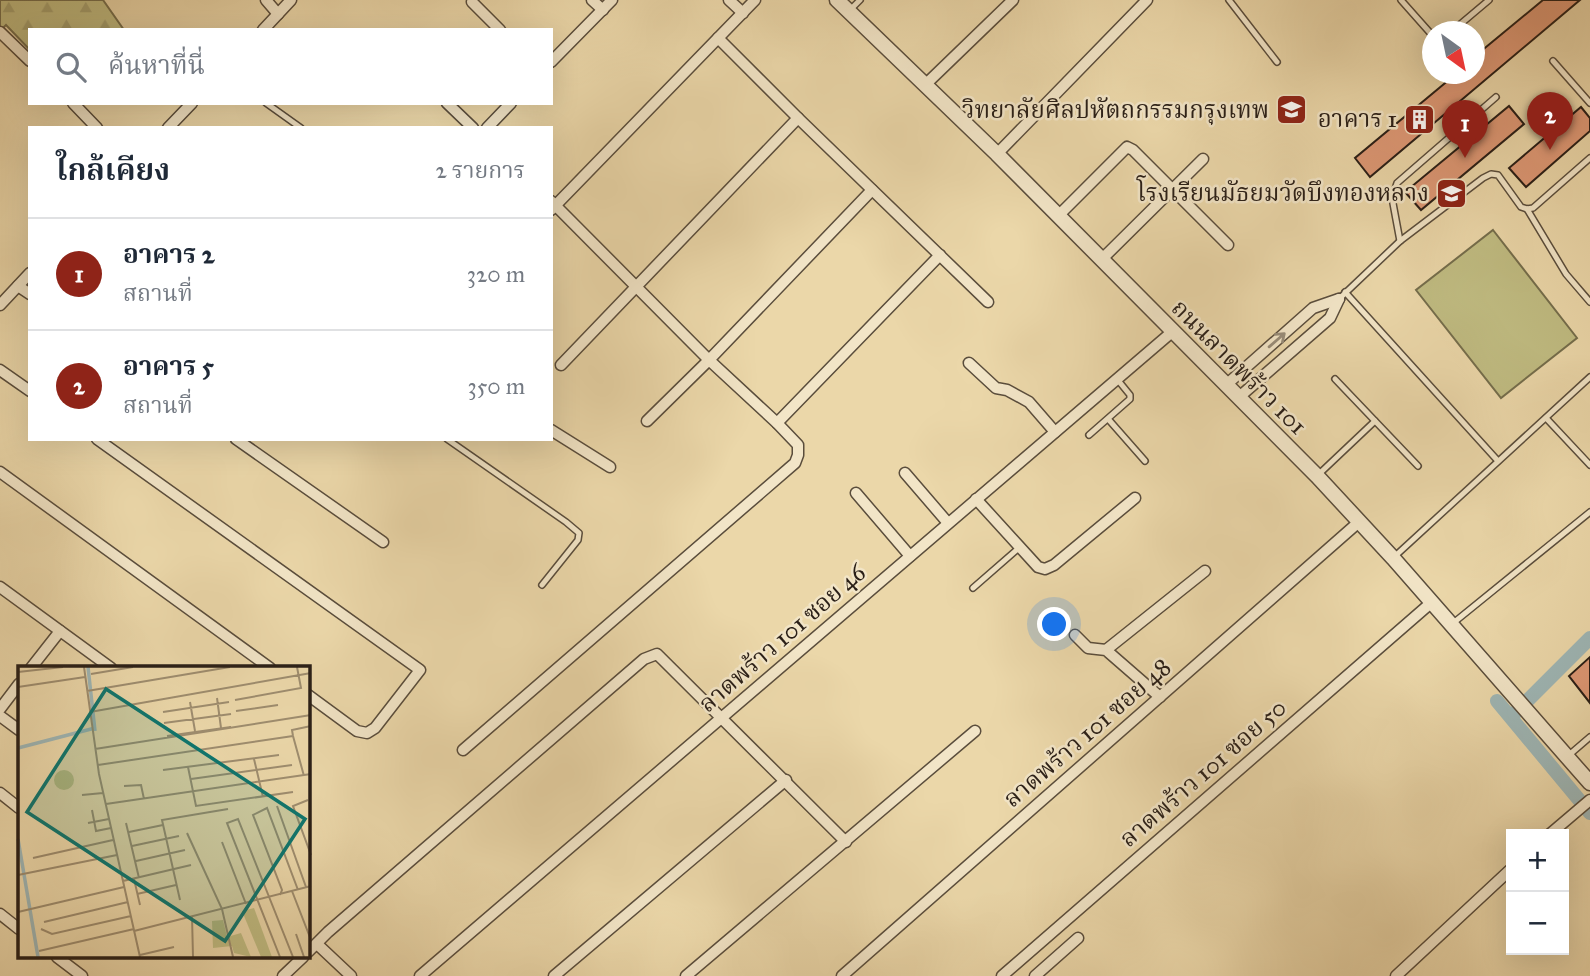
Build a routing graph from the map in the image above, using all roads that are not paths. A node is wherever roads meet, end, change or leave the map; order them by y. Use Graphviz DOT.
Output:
graph roads {
  1 [pos="266,0"];
  2 [pos="291,0"];
  3 [pos="592,0"];
  4 [pos="612,0"];
  5 [pos="729,0"];
  6 [pos="755,0"];
  7 [pos="837,0"];
  8 [pos="860,0"];
  9 [pos="1013,0"];
  10 [pos="1147,0"];
  11 [pos="1229,0"];
  12 [pos="1401,0"];
  13 [pos="1489,0"];
  14 [pos="472,2"];
  15 [pos="603,10"];
  16 [pos="849,11"];
  17 [pos="743,13"];
  18 [pos="278,14"];
  19 [pos="1464,21"];
  20 [pos="1422,23"];
  21 [pos="265,28"];
  22 [pos="498,28"];
  23 [pos="0,32"];
  24 [pos="718,38"];
  25 [pos="28,59"];
  26 [pos="553,60"];
  27 [pos="1553,61"];
  28 [pos="1277,62"];
  29 [pos="925,85"];
  30 [pos="1496,97"];
  31 [pos="1590,103"];
  32 [pos="74,105"];
  33 [pos="190,105"];
  34 [pos="269,105"];
  35 [pos="449,105"];
  36 [pos="509,105"];
  37 [pos="798,118"];
  38 [pos="95,126"];
  39 [pos="170,126"];
  40 [pos="298,126"];
  41 [pos="471,126"];
  42 [pos="488,126"];
  43 [pos="997,154"];
  44 [pos="1590,158"];
  45 [pos="1203,159"];
  46 [pos="872,190"];
  47 [pos="1172,190"];
  48 [pos="553,205"];
  49 [pos="1527,209"];
  50 [pos="1058,216"];
  51 [pos="1400,241"];
  52 [pos="1228,245"];
  53 [pos="940,255"];
  54 [pos="1101,260"];
  55 [pos="28,276"];
  56 [pos="18,286"];
  57 [pos="635,286"];
  58 [pos="28,293"];
  59 [pos="1342,295"];
  60 [pos="988,302"];
  61 [pos="1590,302"];
  62 [pos="0,304"];
  63 [pos="1172,332"];
  64 [pos="709,360"];
  65 [pos="969,363"];
  66 [pos="561,365"];
  67 [pos="0,370"];
  68 [pos="1590,377"];
  69 [pos="1117,379"];
  70 [pos="1335,379"];
  71 [pos="1226,385"];
  72 [pos="28,390"];
  73 [pos="1238,398"];
  74 [pos="1546,418"];
  75 [pos="1109,420"];
  76 [pos="647,421"];
  77 [pos="1375,421"];
  78 [pos="777,423"];
  79 [pos="553,431"];
  80 [pos="1055,432"];
  81 [pos="1089,436"];
  82 [pos="100,441"];
  83 [pos="239,441"];
  84 [pos="450,441"];
  85 [pos="1145,461"];
  86 [pos="1498,461"];
  87 [pos="1590,465"];
  88 [pos="1418,466"];
  89 [pos="610,467"];
  90 [pos="0,472"];
  91 [pos="905,473"];
  92 [pos="1317,477"];
  93 [pos="856,493"];
  94 [pos="1135,498"];
  95 [pos="976,499"];
  96 [pos="1590,512"];
  97 [pos="1360,521"];
  98 [pos="948,523"];
  99 [pos="383,542"];
  100 [pos="1020,547"];
  101 [pos="910,556"];
  102 [pos="1393,558"];
  103 [pos="1205,571"];
  104 [pos="542,584"];
  105 [pos="0,587"];
  106 [pos="973,588"];
  107 [pos="1432,602"];
  108 [pos="1452,624"];
  109 [pos="60,631"];
  110 [pos="1075,635"];
  111 [pos="1106,650"];
  112 [pos="33,666"];
  113 [pos="108,666"];
  114 [pos="267,666"];
  115 [pos="18,685"];
  116 [pos="310,696"];
  117 [pos="1160,697"];
  118 [pos="0,709"];
  119 [pos="0,716"];
  120 [pos="723,717"];
  121 [pos="18,729"];
  122 [pos="975,731"];
  123 [pos="1590,737"];
  124 [pos="463,750"];
  125 [pos="1567,757"];
  126 [pos="786,780"];
  127 [pos="1590,783"];
  128 [pos="0,793"];
  129 [pos="1586,803"];
  130 [pos="18,807"];
  131 [pos="1556,829"];
  132 [pos="846,842"];
  133 [pos="1506,874"];
  134 [pos="0,914"];
  135 [pos="18,928"];
  136 [pos="1078,937"];
  137 [pos="317,944"];
  138 [pos="310,951"];
  139 [pos="58,958"];
  140 [pos="302,958"];
  141 [pos="82,976"];
  142 [pos="283,976"];
  143 [pos="351,976"];
  144 [pos="419,976"];
  145 [pos="554,976"];
  146 [pos="686,976"];
  147 [pos="842,976"];
  148 [pos="1002,976"];
  149 [pos="1035,976"];
  150 [pos="1396,976"];
  1 -- 18 [label="street"];
  2 -- 18 [label="street"];
  3 -- 15 [label="street"];
  4 -- 15 [label="street"];
  5 -- 17 [label="street"];
  6 -- 17 [label="street"];
  7 -- 16 [label="street, ถนนลาดพร้าว 101"];
  8 -- 16 [label="lane"];
  9 -- 29 [label="street"];
  10 -- 43 [label="street"];
  11 -- 28 [label="lane"];
  12 -- 20 [label="lane"];
  13 -- 19 [label="lane"];
  14 -- 22 [label="street"];
  15 -- 26 [label="street"];
  16 -- 29 [label="street, ถนนลาดพร้าว 101"];
  17 -- 24 [label="street"];
  18 -- 21 [label="street"];
  23 -- 25 [label="street"];
  24 -- 37 [label="street"];
  24 -- 48 [label="street"];
  27 -- 31 [label="lane"];
  29 -- 43 [label="street, ถนนลาดพร้าว 101"];
  30 -- 51 [label="lane"];
  32 -- 38 [label="street"];
  33 -- 39 [label="street"];
  34 -- 40 [label="lane"];
  35 -- 41 [label="street"];
  36 -- 42 [label="street"];
  37 -- 46 [label="street"];
  37 -- 57 [label="street"];
  43 -- 50 [label="street, ถนนลาดพร้าว 101"];
  44 -- 49 [label="lane"];
  45 -- 47 [label="street"];
  46 -- 53 [label="street"];
  46 -- 64 [label="street"];
  47 -- 50 [label="street"];
  47 -- 52 [label="street"];
  47 -- 54 [label="street"];
  48 -- 57 [label="street"];
  49 -- 51 [label="lane"];
  49 -- 61 [label="lane"];
  50 -- 54 [label="street, ถนนลาดพร้าว 101"];
  51 -- 59 [label="lane"];
  53 -- 60 [label="street"];
  53 -- 78 [label="street"];
  54 -- 63 [label="street, ถนนลาดพร้าว 101"];
  55 -- 56 [label="street"];
  56 -- 58 [label="street"];
  56 -- 62 [label="street"];
  57 -- 64 [label="street"];
  57 -- 66 [label="street"];
  71 -- 59 [label="street, one-way"];
  59 -- 73 [label="street"];
  59 -- 86 [label="lane"];
  63 -- 69 [label="street, ลาดพร้าว 101 ซอย 46"];
  63 -- 71 [label="street, ถนนลาดพร้าว 101"];
  64 -- 76 [label="street"];
  64 -- 78 [label="street"];
  65 -- 80 [label="street"];
  67 -- 72 [label="street"];
  68 -- 74 [label="lane"];
  69 -- 75 [label="lane"];
  69 -- 80 [label="street, ลาดพร้าว 101 ซอย 46"];
  70 -- 77 [label="lane"];
  71 -- 73 [label="street, ถนนลาดพร้าว 101"];
  73 -- 92 [label="street, ถนนลาดพร้าว 101"];
  74 -- 86 [label="lane"];
  74 -- 87 [label="lane"];
  75 -- 81 [label="lane"];
  75 -- 85 [label="lane"];
  77 -- 88 [label="lane"];
  77 -- 92 [label="lane"];
  78 -- 124 [label="street"];
  79 -- 89 [label="street"];
  80 -- 95 [label="street, ลาดพร้าว 101 ซอย 46"];
  82 -- 116 [label="street"];
  83 -- 99 [label="street"];
  84 -- 104 [label="lane"];
  86 -- 102 [label="lane"];
  90 -- 114 [label="street"];
  91 -- 98 [label="street"];
  92 -- 97 [label="street, ถนนลาดพร้าว 101"];
  93 -- 101 [label="street"];
  94 -- 100 [label="street"];
  95 -- 98 [label="street, ลาดพร้าว 101 ซอย 46"];
  95 -- 100 [label="street"];
  96 -- 108 [label="lane"];
  97 -- 102 [label="street, ถนนลาดพร้าว 101"];
  97 -- 117 [label="street, ลาดพร้าว 101 ซอย 48"];
  98 -- 101 [label="street, ลาดพร้าว 101 ซอย 46"];
  100 -- 106 [label="lane"];
  101 -- 120 [label="street, ลาดพร้าว 101 ซอย 46"];
  102 -- 107 [label="street, ถนนลาดพร้าว 101"];
  103 -- 111 [label="street"];
  105 -- 109 [label="street"];
  107 -- 108 [label="street, ถนนลาดพร้าว 101"];
  107 -- 148 [label="street, ลาดพร้าว 101 ซอย 50"];
  108 -- 125 [label="street, ถนนลาดพร้าว 101"];
  109 -- 112 [label="street"];
  109 -- 113 [label="street"];
  110 -- 111 [label="street"];
  111 -- 117 [label="street"];
  115 -- 118 [label="street"];
  117 -- 147 [label="street, ลาดพร้าว 101 ซอย 48"];
  119 -- 121 [label="street"];
  120 -- 126 [label="street"];
  120 -- 137 [label="street"];
  120 -- 144 [label="street, ลาดพร้าว 101 ซอย 46"];
  122 -- 132 [label="street"];
  123 -- 125 [label="lane"];
  125 -- 127 [label="street, ถนนลาดพร้าว 101"];
  126 -- 132 [label="street"];
  126 -- 145 [label="street"];
  128 -- 130 [label="street"];
  129 -- 131 [label="street"];
  132 -- 146 [label="street"];
  133 -- 150 [label="street"];
  134 -- 135 [label="street"];
  136 -- 149 [label="street"];
  137 -- 138 [label="street"];
  137 -- 143 [label="street"];
  139 -- 141 [label="street"];
  140 -- 142 [label="street"];
}
